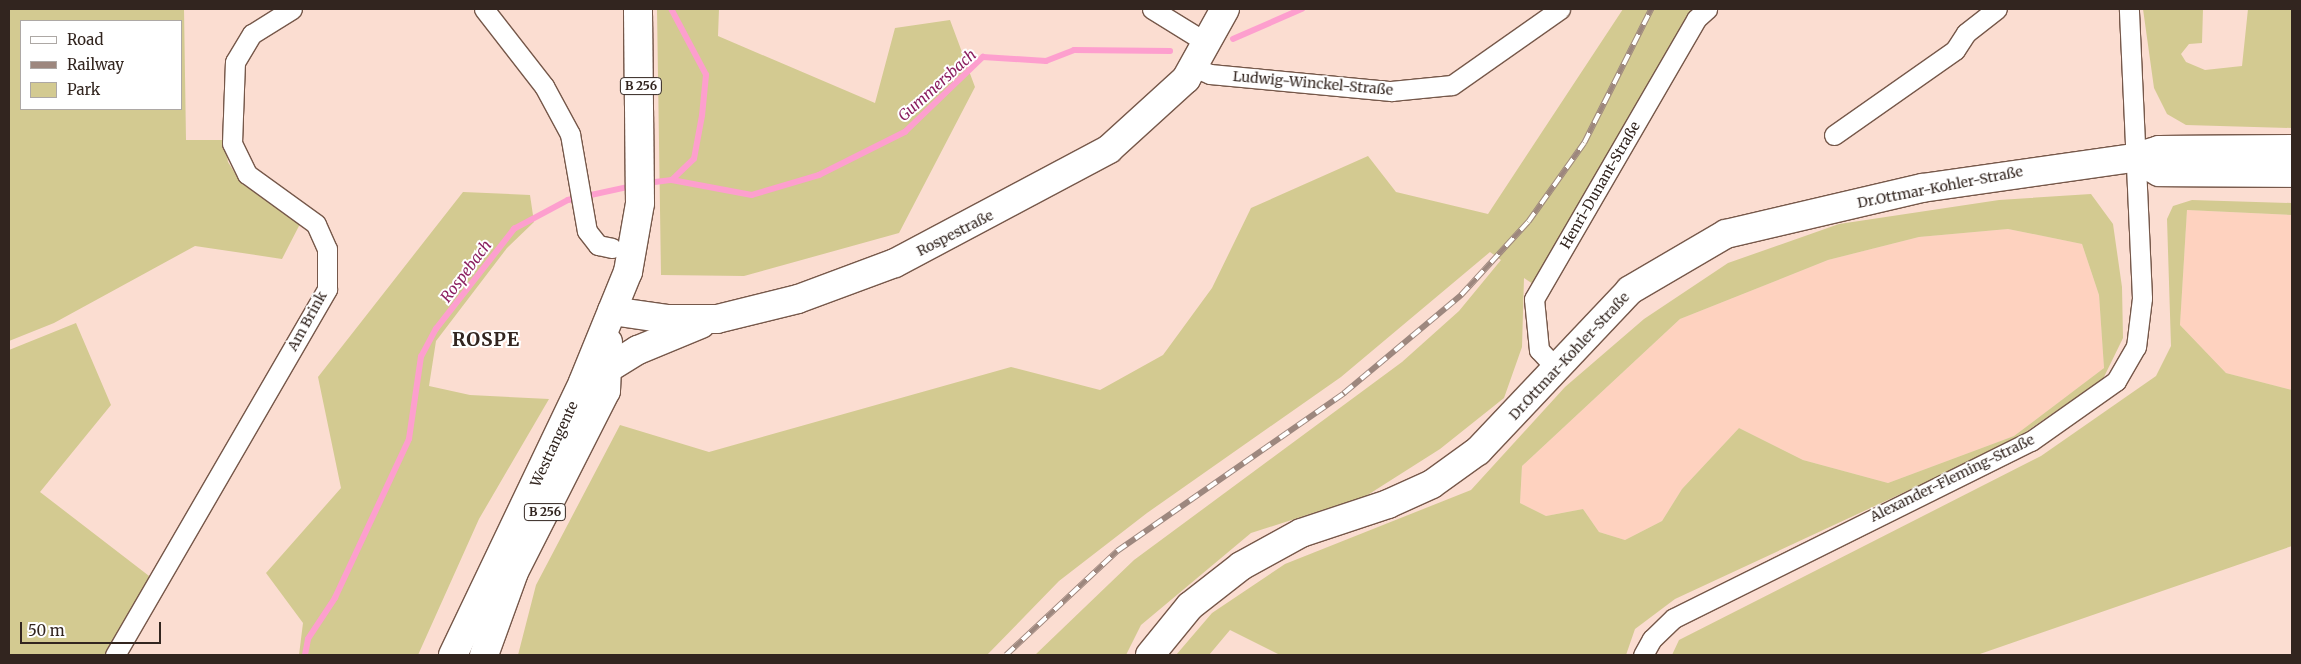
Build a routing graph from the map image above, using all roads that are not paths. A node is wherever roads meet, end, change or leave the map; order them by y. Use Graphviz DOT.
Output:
graph roads {
  1 [pos="292,9"];
  2 [pos="484,9"];
  3 [pos="638,9"];
  4 [pos="1152,9"];
  5 [pos="1225,9"];
  6 [pos="1560,9"];
  7 [pos="1707,9"];
  8 [pos="1997,9"];
  9 [pos="2129,9"];
  10 [pos="1207,43"];
  11 [pos="1194,67"];
  12 [pos="1834,135"];
  13 [pos="2292,150"];
  14 [pos="2133,158"];
  15 [pos="2292,173"];
  16 [pos="612,248"];
  17 [pos="612,311"];
  18 [pos="717,319"];
  19 [pos="1556,368"];
  20 [pos="604,371"];
  21 [pos="115,655"];
  22 [pos="453,655"];
  23 [pos="484,655"];
  24 [pos="1150,655"];
  25 [pos="1643,655"];
  1 -- 21 [label="street, Am Brink"];
  2 -- 16 [label="street"];
  3 -- 17 [label="street, Westtangente / B 256"];
  4 -- 10 [label="street"];
  5 -- 10 [label="street, Rospestraße"];
  6 -- 11 [label="street, Ludwig-Winckel-Straße"];
  7 -- 19 [label="street, Henri-Dunant-Straße"];
  8 -- 12 [label="street"];
  9 -- 14 [label="street, Alexander-Fleming-Straße"];
  10 -- 11 [label="street, Rospestraße"];
  11 -- 18 [label="street, Rospestraße"];
  13 -- 14 [label="street, Dr.Ottmar-Kohler-Straße"];
  14 -- 15 [label="street"];
  14 -- 19 [label="street, Dr.Ottmar-Kohler-Straße"];
  14 -- 25 [label="street, Alexander-Fleming-Straße"];
  17 -- 18 [label="street, Rospestraße"];
  17 -- 20 [label="street, Westtangente / B 256"];
  17 -- 22 [label="street, Westtangente / B 256"];
  18 -- 20 [label="street"];
  19 -- 24 [label="street, Dr.Ottmar-Kohler-Straße"];
  20 -- 23 [label="street, Westtangente / B 256"];
}
